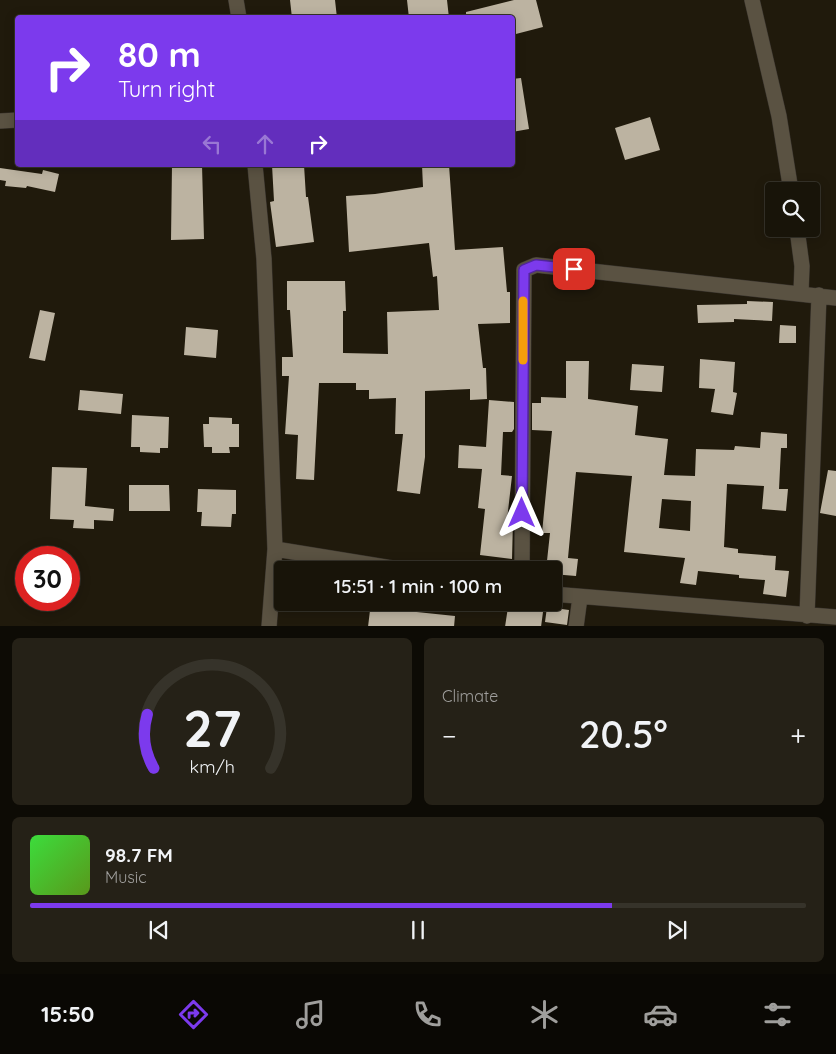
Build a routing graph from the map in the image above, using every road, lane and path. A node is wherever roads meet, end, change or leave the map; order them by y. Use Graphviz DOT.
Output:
graph roads {
  1 [pos="236,0"];
  2 [pos="752,0"];
  3 [pos="238,15"];
  4 [pos="15,120"];
  5 [pos="0,121"];
  6 [pos="255,167"];
  7 [pos="790,182"];
  8 [pos="798,237"];
  9 [pos="801,293"];
  10 [pos="819,296"];
  11 [pos="836,298"];
  12 [pos="276,549"];
  13 [pos="349,561"];
  14 [pos="522,561"];
  15 [pos="562,595"];
  16 [pos="580,597"];
  17 [pos="807,616"];
  18 [pos="836,617"];
  19 [pos="269,626"];
  20 [pos="576,626"];
  1 -- 3 [label="street"];
  2 -- 7 [label="street"];
  4 -- 5 [label="street"];
  6 -- 12 [label="street"];
  8 -- 9 [label="street"];
  9 -- 10 [label="street"];
  9 -- 14 [label="street"];
  10 -- 11 [label="street"];
  10 -- 17 [label="street"];
  12 -- 13 [label="street"];
  12 -- 19 [label="street"];
  15 -- 16 [label="street"];
  16 -- 17 [label="street"];
  16 -- 20 [label="street"];
  17 -- 18 [label="street"];
}
